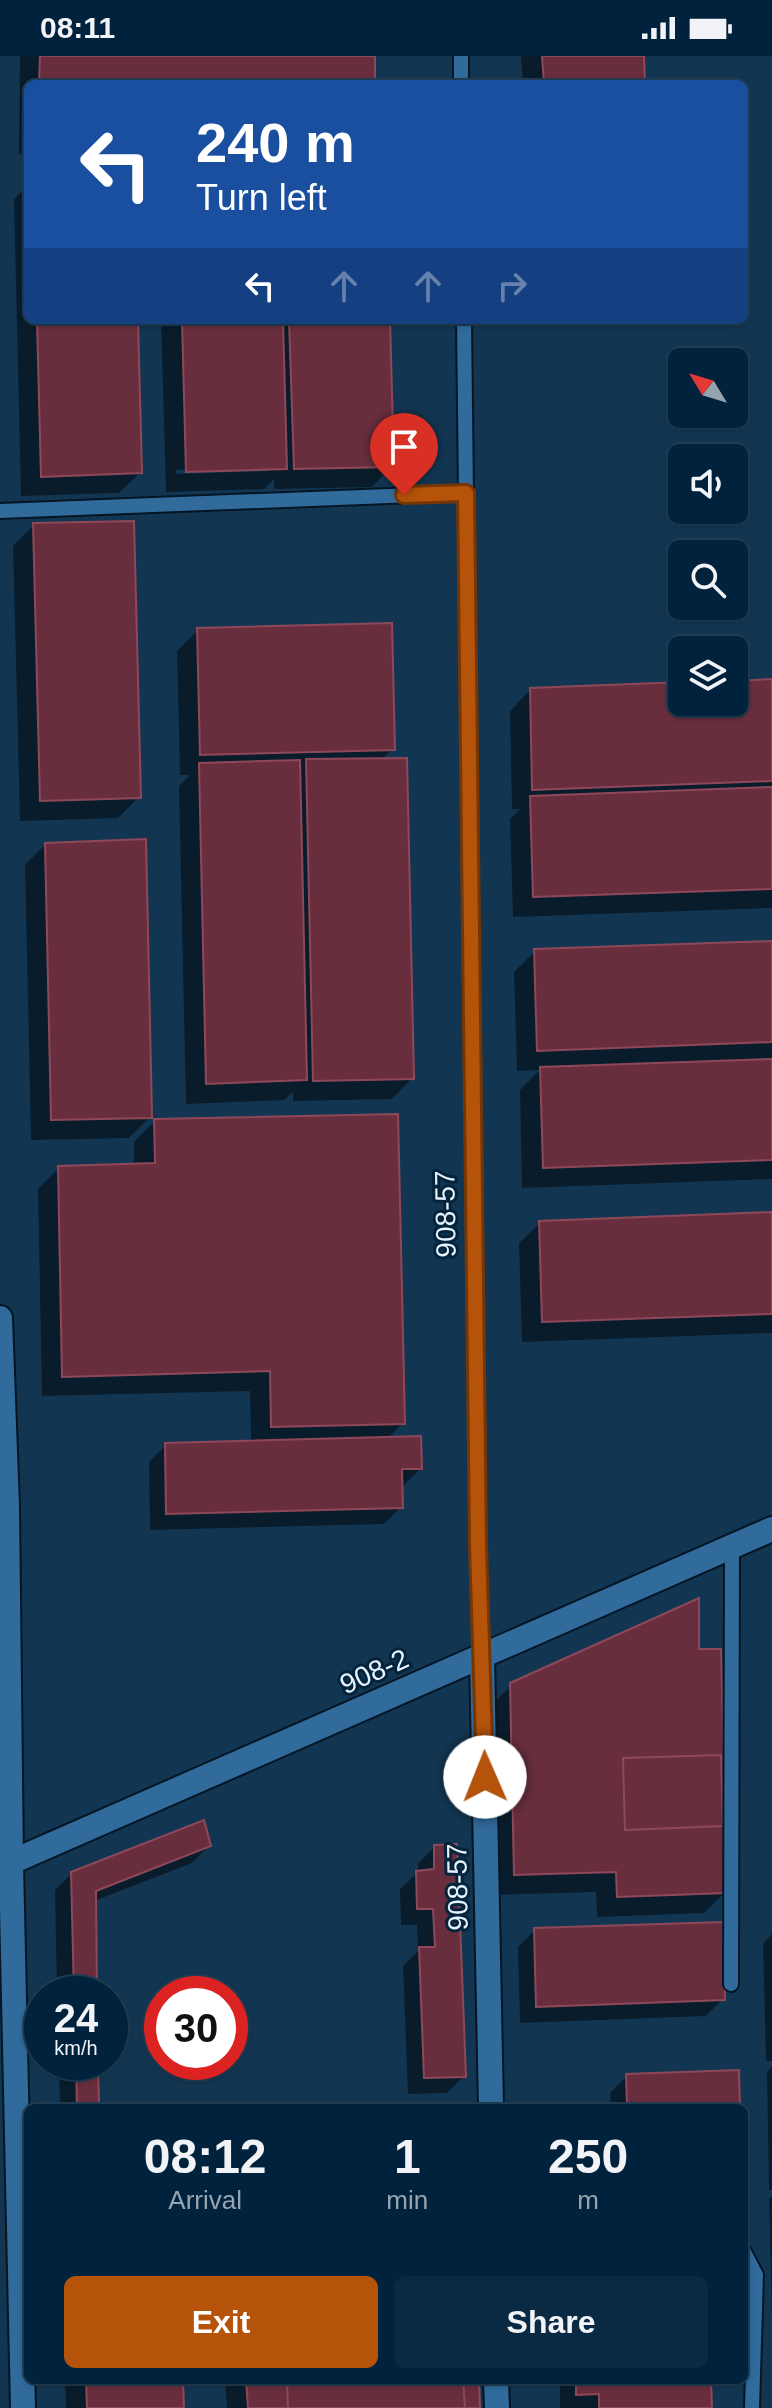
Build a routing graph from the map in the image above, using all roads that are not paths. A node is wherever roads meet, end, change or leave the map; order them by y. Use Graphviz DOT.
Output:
graph roads {
  1 [pos="461,56"];
  2 [pos="461,80"];
  3 [pos="464,324"];
  4 [pos="466,493"];
  5 [pos="0,511"];
  6 [pos="0,1318"];
  7 [pos="772,1529"];
  8 [pos="732,1546"];
  9 [pos="4,1651"];
  10 [pos="482,1656"];
  11 [pos="5,1865"];
  12 [pos="731,1984"];
  13 [pos="491,2104"];
  14 [pos="748,2260"];
  15 [pos="496,2384"];
  16 [pos="23,2408"];
  17 [pos="497,2408"];
  18 [pos="752,2408"];
  1 -- 2 [label="lane"];
  3 -- 4 [label="lane, 908-57"];
  4 -- 5 [label="lane"];
  4 -- 10 [label="lane, 908-57"];
  6 -- 9 [label="street"];
  7 -- 8 [label="street, 908-2"];
  8 -- 10 [label="street, 908-2"];
  8 -- 12 [label="lane"];
  9 -- 11 [label="street"];
  10 -- 11 [label="street, 908-2"];
  10 -- 13 [label="street, 908-57"];
  11 -- 16 [label="street"];
  14 -- 18 [label="lane"];
  15 -- 17 [label="street"];
}
